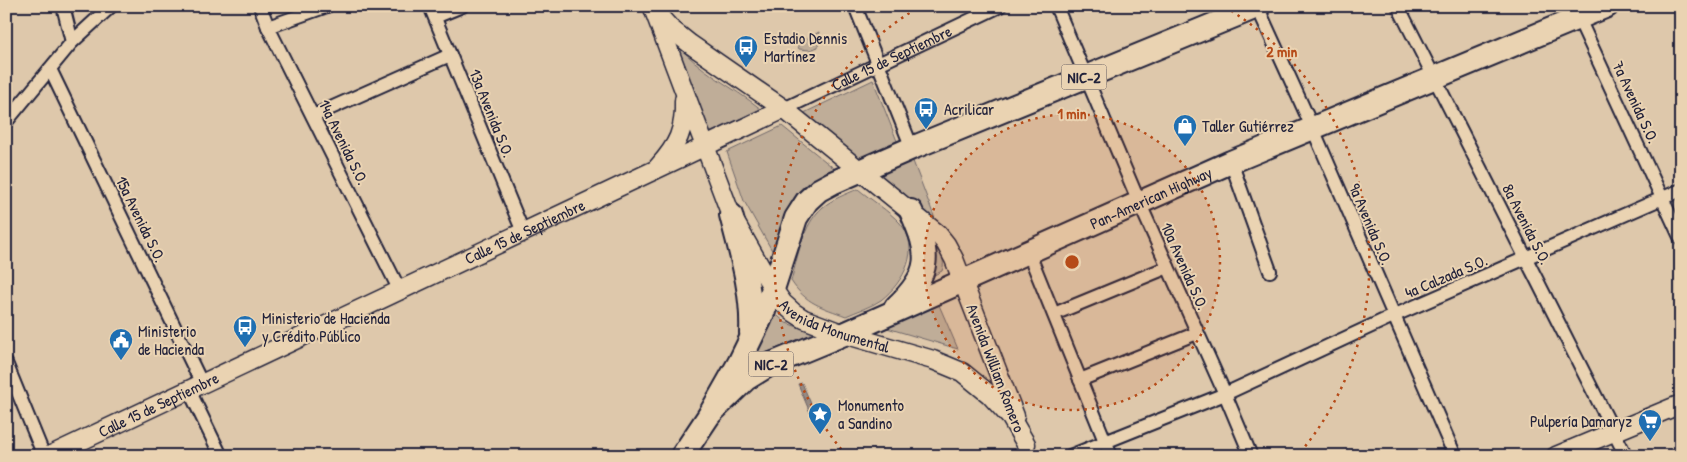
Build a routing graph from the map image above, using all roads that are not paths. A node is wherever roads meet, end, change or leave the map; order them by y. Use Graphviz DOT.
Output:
graph roads {
  1 [pos="63,6"];
  2 [pos="111,6"];
  3 [pos="260,6"];
  4 [pos="327,6"];
  5 [pos="462,6"];
  6 [pos="855,6"];
  7 [pos="1000,6"];
  8 [pos="1056,6"];
  9 [pos="1398,6"];
  10 [pos="1607,6"];
  11 [pos="652,7"];
  12 [pos="1258,7"];
  13 [pos="433,12"];
  14 [pos="1576,12"];
  15 [pos="268,27"];
  16 [pos="72,42"];
  17 [pos="450,55"];
  18 [pos="878,64"];
  19 [pos="50,69"];
  20 [pos="1086,77"];
  21 [pos="1435,78"];
  22 [pos="682,85"];
  23 [pos="784,109"];
  24 [pos="313,116"];
  25 [pos="6,122"];
  26 [pos="1313,128"];
  27 [pos="705,147"];
  28 [pos="912,148"];
  29 [pos="1231,162"];
  30 [pos="860,170"];
  31 [pos="655,171"];
  32 [pos="1681,190"];
  33 [pos="1663,198"];
  34 [pos="1139,202"];
  35 [pos="911,211"];
  36 [pos="731,215"];
  37 [pos="523,232"];
  38 [pos="1681,239"];
  39 [pos="1028,251"];
  40 [pos="1526,259"];
  41 [pos="1168,267"];
  42 [pos="1270,271"];
  43 [pos="962,280"];
  44 [pos="773,289"];
  45 [pos="400,291"];
  46 [pos="887,314"];
  47 [pos="1054,314"];
  48 [pos="1393,316"];
  49 [pos="1198,333"];
  50 [pos="844,334"];
  51 [pos="750,341"];
  52 [pos="6,363"];
  53 [pos="1080,380"];
  54 [pos="195,387"];
  55 [pos="1226,394"];
  56 [pos="1681,404"];
  57 [pos="710,414"];
  58 [pos="1614,432"];
  59 [pos="1105,441"];
  60 [pos="1028,450"];
  61 [pos="44,456"];
  62 [pos="50,456"];
  63 [pos="220,456"];
  64 [pos="682,456"];
  65 [pos="1070,456"];
  66 [pos="1111,456"];
  67 [pos="1251,456"];
  68 [pos="1455,456"];
  69 [pos="1556,456"];
  70 [pos="1626,456"];
  1 -- 16 [label="street"];
  2 -- 16 [label="street"];
  3 -- 15 [label="street, 14a Avenida S.O."];
  4 -- 15 [label="street"];
  5 -- 13 [label="street"];
  6 -- 18 [label="street"];
  7 -- 18 [label="street, Calle 15 de Septiembre"];
  8 -- 20 [label="street, 10a Avenida S.O."];
  9 -- 21 [label="street, 8a Avenida S.O."];
  10 -- 14 [label="highway, Pan-American Highway / NIC-2"];
  11 -- 22 [label="main road, Avenida Monumental"];
  11 -- 23 [label="main road"];
  12 -- 20 [label="highway, Pan-American Highway / NIC-2"];
  12 -- 26 [label="street, 9a Avenida S.O."];
  13 -- 17 [label="street, 13a Avenida S.O."];
  14 -- 21 [label="highway, Pan-American Highway / NIC-2"];
  14 -- 33 [label="street, 7a Avenida S.O."];
  15 -- 24 [label="street, 14a Avenida S.O."];
  16 -- 19 [label="street"];
  17 -- 24 [label="street"];
  17 -- 37 [label="street, 13a Avenida S.O."];
  18 -- 23 [label="street, Calle 15 de Septiembre"];
  18 -- 28 [label="street"];
  19 -- 25 [label="street"];
  19 -- 54 [label="street, 15a Avenida S.O."];
  20 -- 28 [label="highway, Pan-American Highway / NIC-2"];
  20 -- 34 [label="street, 10a Avenida S.O."];
  21 -- 26 [label="highway, Pan-American Highway / NIC-2"];
  21 -- 40 [label="street, 8a Avenida S.O."];
  22 -- 27 [label="main road, Avenida Monumental"];
  22 -- 31 [label="main road"];
  23 -- 27 [label="main road, Calle 15 de Septiembre"];
  23 -- 30 [label="main road"];
  24 -- 45 [label="street, 14a Avenida S.O."];
  26 -- 29 [label="highway, Pan-American Highway / NIC-2"];
  26 -- 48 [label="street, 9a Avenida S.O."];
  27 -- 31 [label="main road, Calle 15 de Septiembre"];
  27 -- 36 [label="main road, Avenida Monumental"];
  28 -- 30 [label="highway, Pan-American Highway / NIC-2"];
  29 -- 34 [label="highway, Pan-American Highway / NIC-2"];
  29 -- 42 [label="street"];
  30 -- 35 [label="main road"];
  30 -- 44 [label="highway, Pan-American Highway / NIC-2"];
  31 -- 37 [label="main road, Calle 15 de Septiembre"];
  32 -- 33 [label="street, 4a Calzada S.O."];
  33 -- 38 [label="street, 7a Avenida S.O."];
  33 -- 40 [label="street, 4a Calzada S.O."];
  34 -- 39 [label="highway, Pan-American Highway / NIC-2"];
  34 -- 41 [label="street, 10a Avenida S.O."];
  35 -- 43 [label="main road"];
  35 -- 46 [label="highway"];
  36 -- 44 [label="main road, Avenida Monumental"];
  36 -- 51 [label="highway"];
  37 -- 45 [label="main road, Calle 15 de Septiembre"];
  39 -- 43 [label="highway, Pan-American Highway / NIC-2"];
  39 -- 47 [label="street"];
  40 -- 48 [label="street, 4a Calzada S.O."];
  40 -- 58 [label="street, 8a Avenida S.O."];
  41 -- 47 [label="street"];
  41 -- 49 [label="street, 10a Avenida S.O."];
  43 -- 46 [label="highway, Pan-American Highway / NIC-2"];
  43 -- 60 [label="main road, Avenida William Romero"];
  44 -- 50 [label="main road, Avenida Monumental"];
  44 -- 51 [label="highway, Pan-American Highway / NIC-2"];
  45 -- 54 [label="main road, Calle 15 de Septiembre"];
  46 -- 50 [label="highway, Pan-American Highway / NIC-2"];
  47 -- 53 [label="street"];
  48 -- 55 [label="street, 4a Calzada S.O."];
  48 -- 68 [label="street, 9a Avenida S.O."];
  49 -- 53 [label="street"];
  49 -- 55 [label="street, 10a Avenida S.O."];
  50 -- 57 [label="highway, Pan-American Highway / NIC-2"];
  50 -- 60 [label="main road, Avenida Monumental"];
  51 -- 57 [label="highway, Pan-American Highway / NIC-2"];
  52 -- 61 [label="street"];
  53 -- 59 [label="street"];
  54 -- 62 [label="main road, Calle 15 de Septiembre"];
  54 -- 63 [label="street, 15a Avenida S.O."];
  55 -- 59 [label="street, 4a Calzada S.O."];
  55 -- 67 [label="street, 10a Avenida S.O."];
  56 -- 58 [label="main road"];
  57 -- 64 [label="highway, Pan-American Highway / NIC-2"];
  58 -- 69 [label="main road"];
  58 -- 70 [label="street, 8a Avenida S.O."];
  59 -- 65 [label="street, 4a Calzada S.O."];
  59 -- 66 [label="street"];
}
